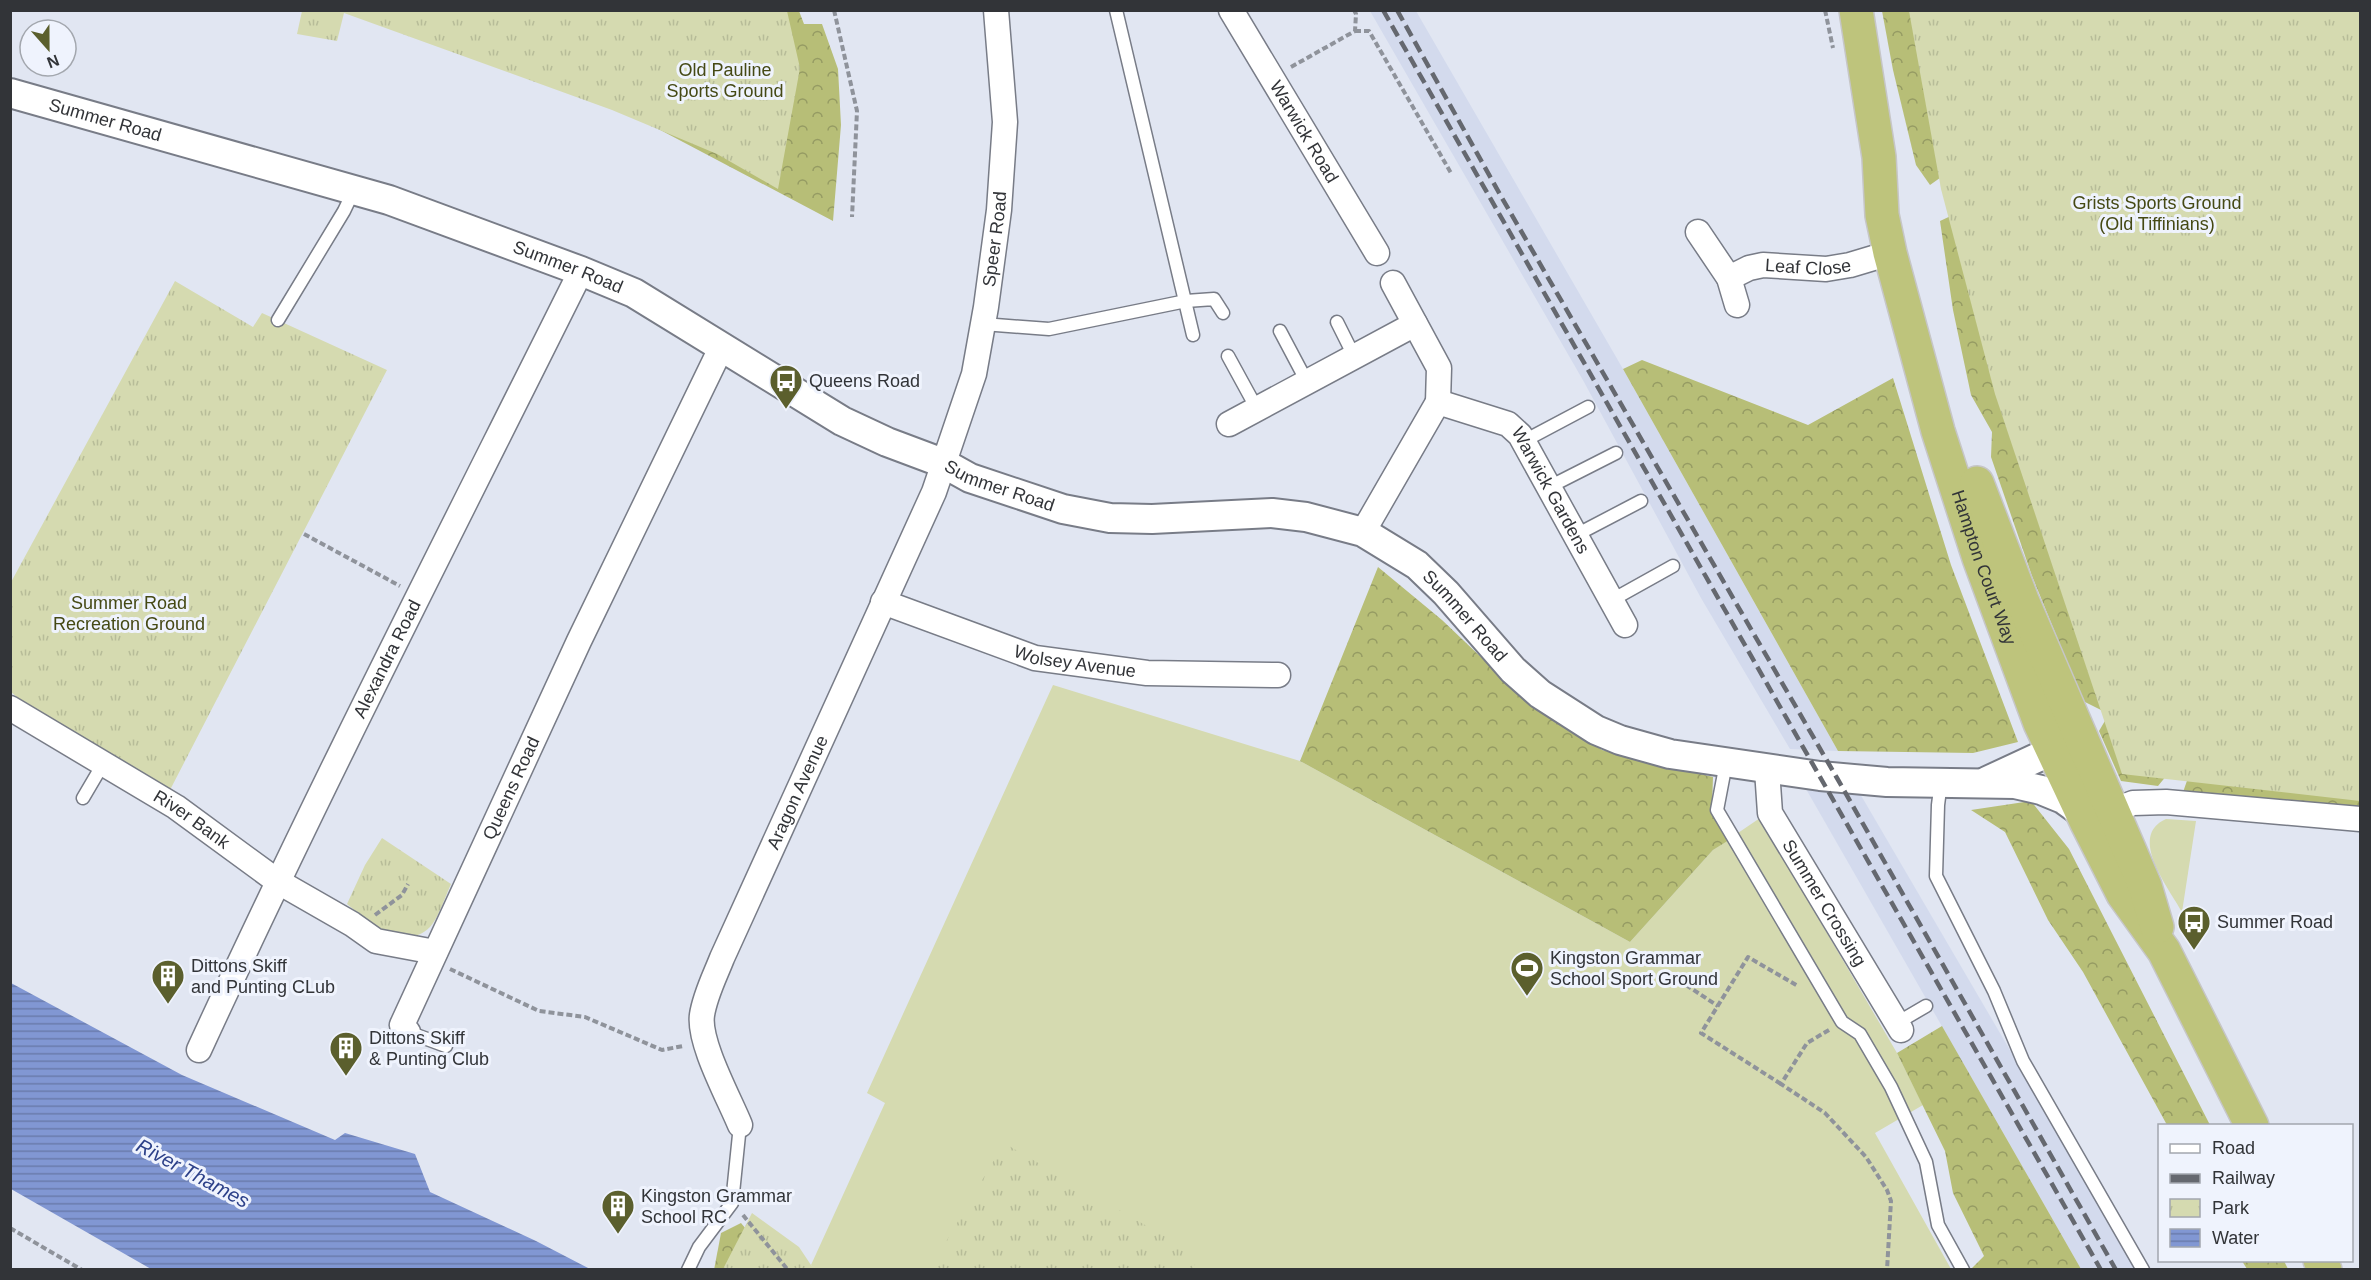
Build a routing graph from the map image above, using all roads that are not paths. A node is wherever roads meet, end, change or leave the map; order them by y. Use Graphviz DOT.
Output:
graph roads {
  1 [pos="996,10"];
  2 [pos="1116,10"];
  3 [pos="1231,10"];
  4 [pos="1856,10"];
  5 [pos="10,93"];
  6 [pos="1879,157"];
  7 [pos="354,190"];
  8 [pos="1698,232"];
  9 [pos="1890,253"];
  10 [pos="1377,254"];
  11 [pos="581,271"];
  12 [pos="1729,278"];
  13 [pos="1393,283"];
  14 [pos="1186,301"];
  15 [pos="1737,305"];
  16 [pos="1223,313"];
  17 [pos="278,320"];
  18 [pos="1337,322"];
  19 [pos="984,324"];
  20 [pos="1415,324"];
  21 [pos="1280,331"];
  22 [pos="1193,335"];
  23 [pos="721,348"];
  24 [pos="1228,356"];
  25 [pos="1354,356"];
  26 [pos="1307,382"];
  27 [pos="1438,402"];
  28 [pos="1588,408"];
  29 [pos="1257,409"];
  30 [pos="1229,424"];
  31 [pos="1524,441"];
  32 [pos="1616,453"];
  33 [pos="943,463"];
  34 [pos="1549,487"];
  35 [pos="1641,501"];
  36 [pos="1363,532"];
  37 [pos="1576,535"];
  38 [pos="1673,566"];
  39 [pos="1612,600"];
  40 [pos="883,602"];
  41 [pos="1625,625"];
  42 [pos="1278,675"];
  43 [pos="10,708"];
  44 [pos="2048,741"];
  45 [pos="1726,763"];
  46 [pos="103,764"];
  47 [pos="1767,770"];
  48 [pos="1941,782"];
  49 [pos="1982,782"];
  50 [pos="83,798"];
  51 [pos="2093,815"];
  52 [pos="2361,819"];
  53 [pos="277,881"];
  54 [pos="433,956"];
  55 [pos="1926,1006"];
  56 [pos="1899,1026"];
  57 [pos="408,1032"];
  58 [pos="446,1046"];
  59 [pos="199,1050"];
  60 [pos="2251,1124"];
  61 [pos="741,1125"];
  62 [pos="688,1269"];
  63 [pos="1963,1269"];
  64 [pos="2143,1269"];
  1 -- 19 [label="street, Speer Road"];
  2 -- 14 [label="lane"];
  3 -- 10 [label="street, Warwick Road"];
  4 -- 6 [label="highway, Hampton Court Way"];
  5 -- 7 [label="street, Summer Road"];
  6 -- 9 [label="highway, Hampton Court Way"];
  6 -- 51 [label="highway, Hampton Court Way"];
  7 -- 11 [label="street, Summer Road"];
  7 -- 17 [label="lane"];
  8 -- 12 [label="street"];
  9 -- 12 [label="street, Leaf Close"];
  9 -- 44 [label="highway, Hampton Court Way"];
  11 -- 23 [label="street, Summer Road"];
  11 -- 53 [label="street, Alexandra Road"];
  12 -- 15 [label="street"];
  13 -- 20 [label="street"];
  14 -- 16 [label="lane"];
  14 -- 19 [label="lane"];
  14 -- 22 [label="lane"];
  18 -- 25 [label="lane"];
  19 -- 33 [label="street, Speer Road"];
  20 -- 25 [label="street"];
  20 -- 27 [label="street"];
  21 -- 26 [label="lane"];
  23 -- 33 [label="street, Summer Road"];
  23 -- 54 [label="street, Queens Road"];
  24 -- 29 [label="lane"];
  25 -- 26 [label="street"];
  26 -- 29 [label="street"];
  27 -- 31 [label="street, Warwick Gardens"];
  27 -- 36 [label="street"];
  28 -- 31 [label="lane"];
  29 -- 30 [label="street"];
  31 -- 34 [label="street, Warwick Gardens"];
  32 -- 34 [label="lane"];
  33 -- 36 [label="street, Summer Road"];
  33 -- 40 [label="street, Aragon Avenue"];
  34 -- 37 [label="street, Warwick Gardens"];
  35 -- 37 [label="lane"];
  36 -- 45 [label="street, Summer Road"];
  37 -- 39 [label="street, Warwick Gardens"];
  38 -- 39 [label="lane"];
  39 -- 41 [label="street, Warwick Gardens"];
  40 -- 42 [label="street, Wolsey Avenue"];
  40 -- 61 [label="street, Aragon Avenue"];
  43 -- 46 [label="street, River Bank"];
  44 -- 49 [label="street, Summer Road"];
  44 -- 51 [label="highway, Hampton Court Way"];
  45 -- 47 [label="street, Summer Road"];
  45 -- 63 [label="lane"];
  46 -- 50 [label="lane"];
  46 -- 53 [label="street, River Bank"];
  47 -- 48 [label="street, Summer Road"];
  47 -- 56 [label="street, Summer Crossing"];
  48 -- 49 [label="street, Summer Road"];
  48 -- 64 [label="lane"];
  49 -- 51 [label="street, Summer Road"];
  51 -- 52 [label="street"];
  51 -- 60 [label="highway, Hampton Court Way"];
  53 -- 54 [label="street, River Bank"];
  53 -- 59 [label="street, Alexandra Road"];
  54 -- 57 [label="street, Queens Road"];
  55 -- 56 [label="lane"];
  57 -- 58 [label="lane"];
  61 -- 62 [label="lane"];
}
